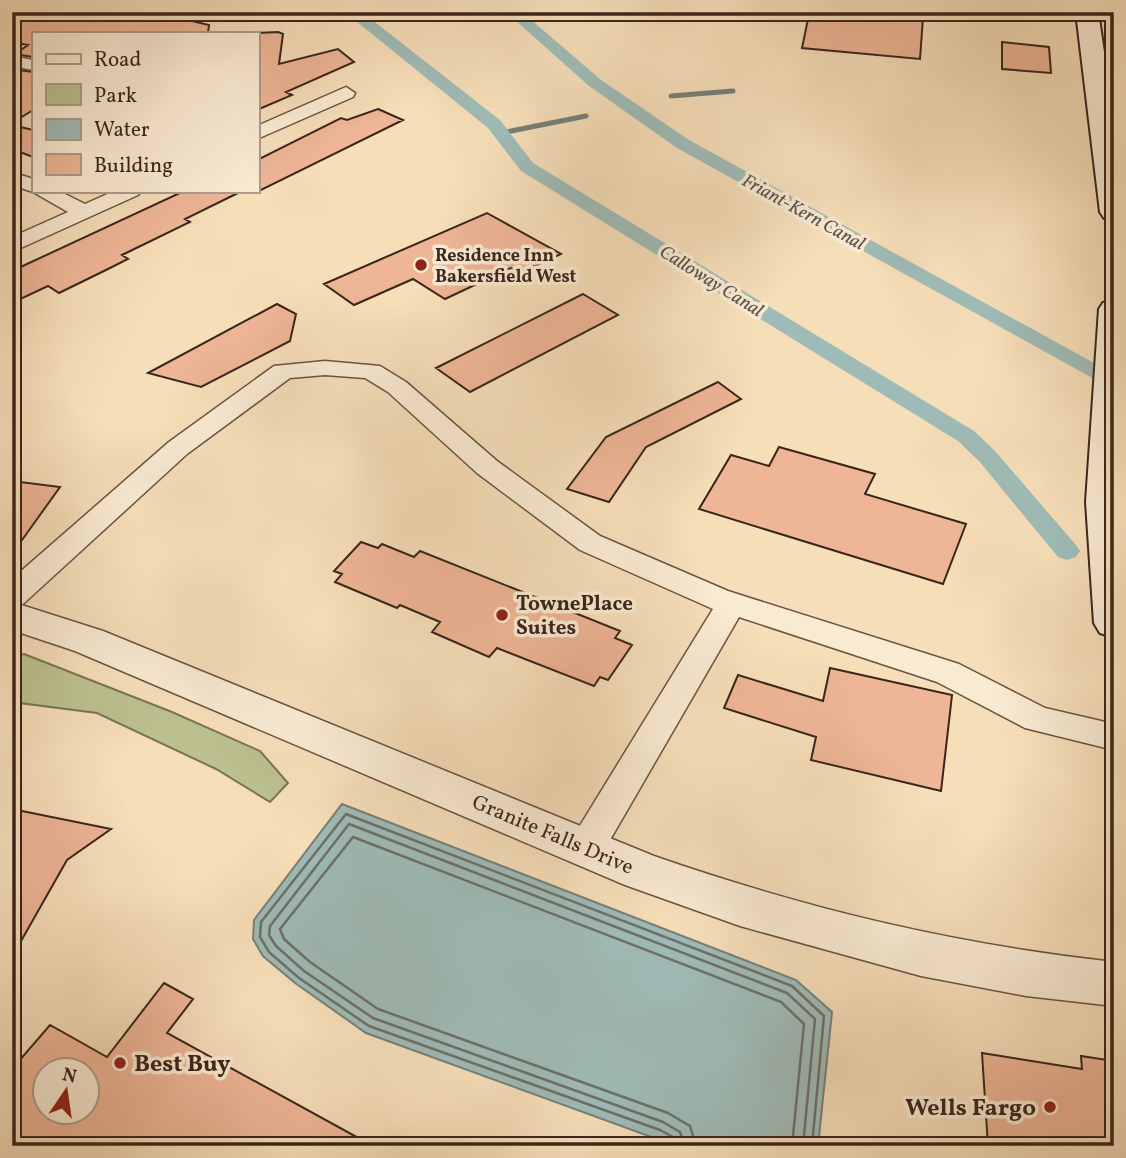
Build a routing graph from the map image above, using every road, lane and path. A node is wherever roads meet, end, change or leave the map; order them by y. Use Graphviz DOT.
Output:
graph roads {
  1 [pos="1087,12"];
  2 [pos="12,61"];
  3 [pos="32,65"];
  4 [pos="346,93"];
  5 [pos="1106,94"];
  6 [pos="259,132"];
  7 [pos="1111,172"];
  8 [pos="12,178"];
  9 [pos="32,186"];
  10 [pos="45,192"];
  11 [pos="129,192"];
  12 [pos="85,212"];
  13 [pos="1114,212"];
  14 [pos="12,245"];
  15 [pos="1114,309"];
  16 [pos="12,596"];
  17 [pos="733,604"];
  18 [pos="12,615"];
  19 [pos="1114,623"];
  20 [pos="1114,737"];
  21 [pos="586,848"];
  22 [pos="1114,984"];
  1 -- 5 [label="main road"];
  2 -- 3 [label="street"];
  4 -- 6 [label="street"];
  5 -- 7 [label="main road"];
  7 -- 13 [label="main road"];
  8 -- 9 [label="street"];
  10 -- 12 [label="street"];
  11 -- 12 [label="street"];
  12 -- 14 [label="street"];
  15 -- 19 [label="main road"];
  16 -- 17 [label="street"];
  17 -- 20 [label="street"];
  17 -- 21 [label="street"];
  18 -- 21 [label="street, Granite Falls Drive"];
  21 -- 22 [label="street, Granite Falls Drive"];
}
